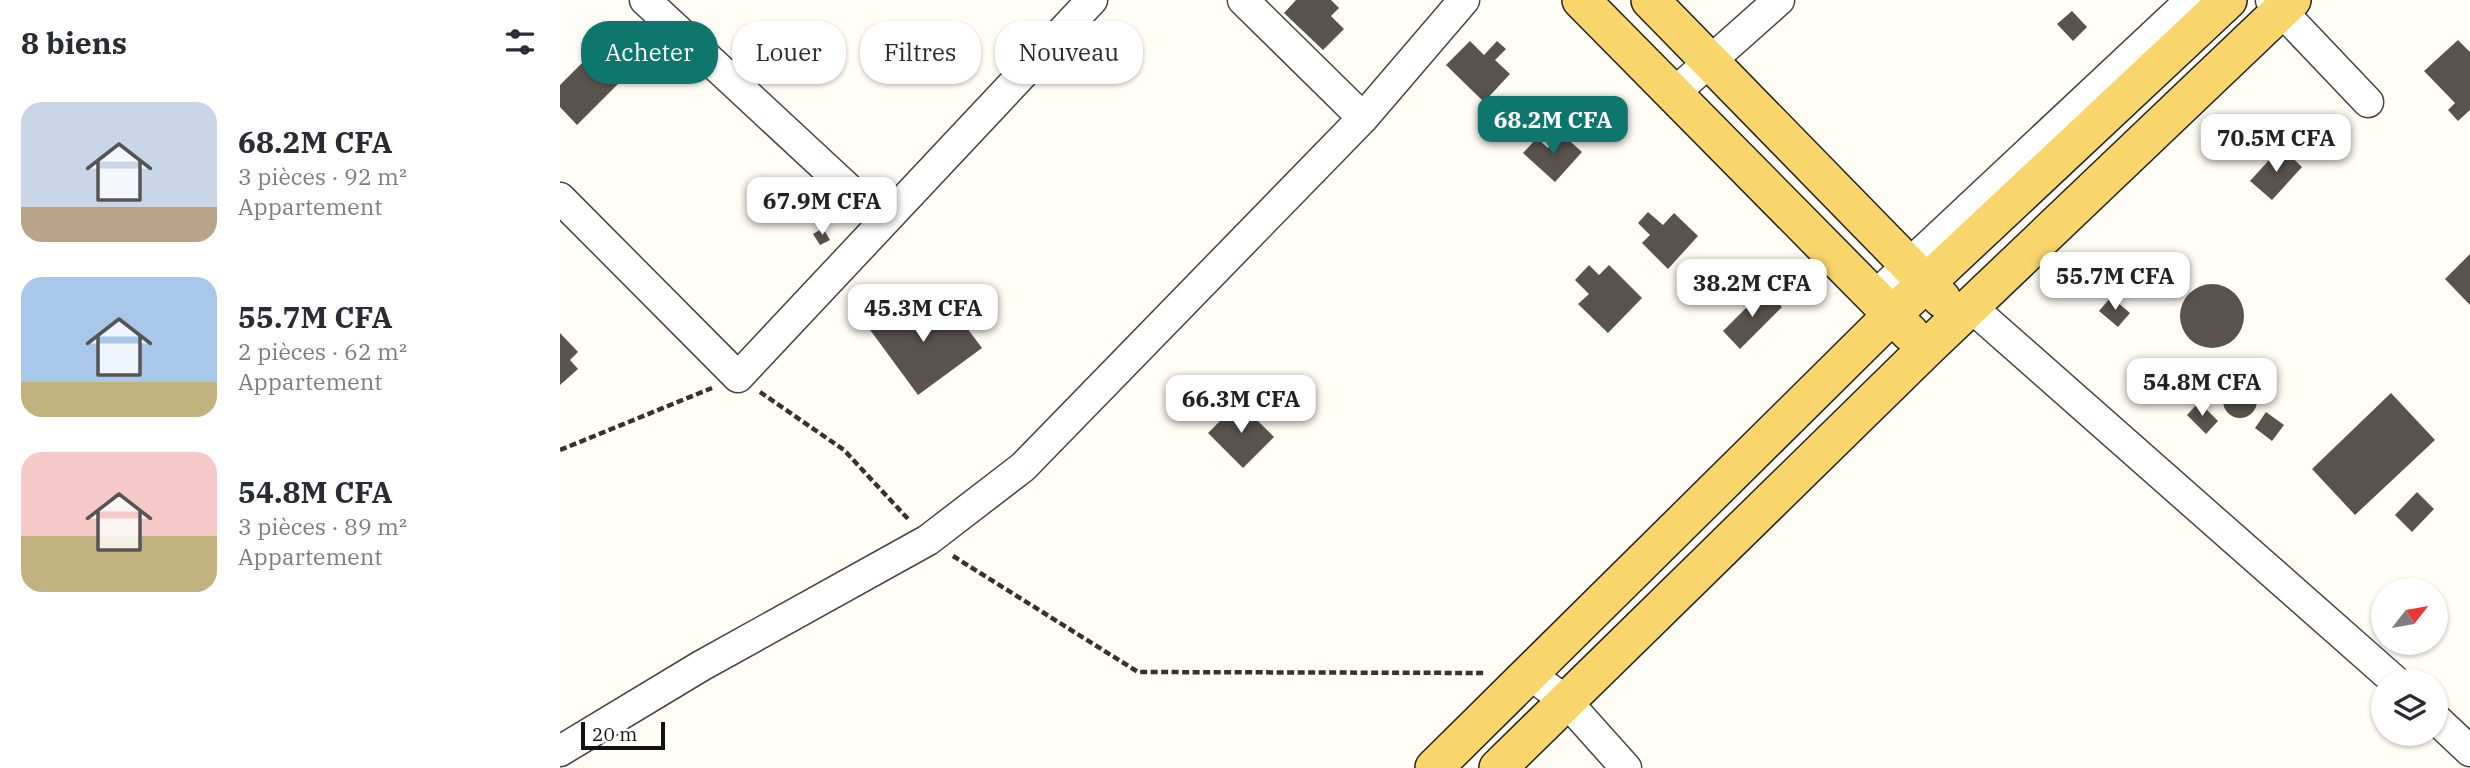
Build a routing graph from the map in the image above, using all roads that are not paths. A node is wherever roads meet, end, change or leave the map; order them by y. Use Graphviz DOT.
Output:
graph roads {
  1 [pos="645,0"];
  2 [pos="1091,0"];
  3 [pos="1243,0"];
  4 [pos="1464,0"];
  5 [pos="1581,0"];
  6 [pos="1650,0"];
  7 [pos="1779,0"];
  8 [pos="2191,0"];
  9 [pos="2228,0"];
  10 [pos="2281,3"];
  11 [pos="1710,61"];
  12 [pos="1672,95"];
  13 [pos="2368,102"];
  14 [pos="1363,118"];
  15 [pos="560,198"];
  16 [pos="883,221"];
  17 [pos="1918,273"];
  18 [pos="1883,306"];
  19 [pos="1965,312"];
  20 [pos="1926,349"];
  21 [pos="2381,669"];
  22 [pos="1528,673"];
  23 [pos="1566,701"];
  24 [pos="2448,730"];
  25 [pos="560,751"];
  26 [pos="2470,751"];
  27 [pos="1434,768"];
  28 [pos="1499,768"];
  29 [pos="1626,768"];
  1 -- 16 [label="street"];
  2 -- 16 [label="street"];
  3 -- 14 [label="street"];
  4 -- 14 [label="street"];
  5 -- 12 [label="main road"];
  6 -- 11 [label="main road"];
  7 -- 11 [label="street"];
  8 -- 17 [label="street"];
  9 -- 17 [label="main road"];
  10 -- 13 [label="street"];
  10 -- 19 [label="main road"];
  11 -- 12 [label="street"];
  11 -- 17 [label="main road"];
  12 -- 18 [label="main road"];
  14 -- 25 [label="street"];
  15 -- 16 [label="street"];
  17 -- 18 [label="main road"];
  17 -- 19 [label="main road"];
  18 -- 20 [label="main road"];
  18 -- 22 [label="main road"];
  19 -- 20 [label="main road"];
  19 -- 21 [label="street"];
  20 -- 23 [label="main road"];
  22 -- 23 [label="street"];
  22 -- 27 [label="main road"];
  23 -- 28 [label="main road"];
  23 -- 29 [label="street"];
  24 -- 26 [label="street"];
}
